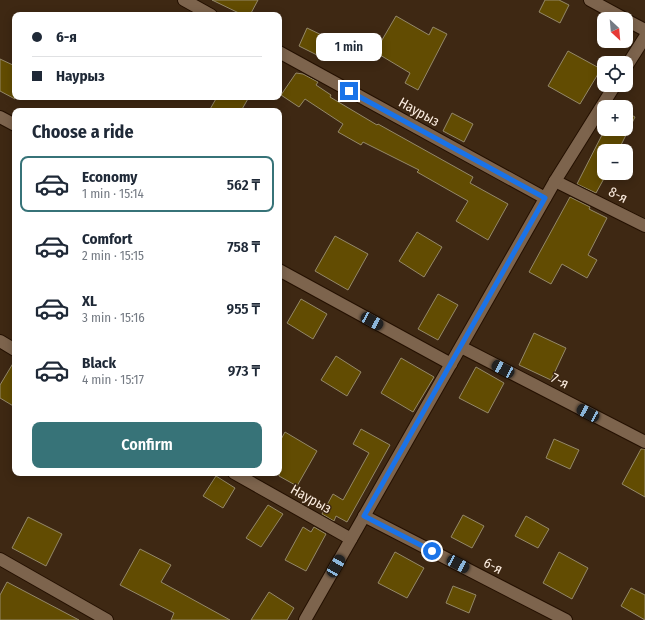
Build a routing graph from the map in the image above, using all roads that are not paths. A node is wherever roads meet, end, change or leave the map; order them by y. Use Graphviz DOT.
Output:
graph roads {
  1 [pos="184,0"];
  2 [pos="590,0"];
  3 [pos="206,12"];
  4 [pos="612,12"];
  5 [pos="633,23"];
  6 [pos="645,30"];
  7 [pos="645,36"];
  8 [pos="282,54"];
  9 [pos="633,56"];
  10 [pos="611,92"];
  11 [pos="0,117"];
  12 [pos="12,123"];
  13 [pos="555,180"];
  14 [pos="545,198"];
  15 [pos="645,226"];
  16 [pos="282,272"];
  17 [pos="0,342"];
  18 [pos="461,347"];
  19 [pos="12,348"];
  20 [pos="451,364"];
  21 [pos="645,442"];
  22 [pos="239,476"];
  23 [pos="364,516"];
  24 [pos="352,539"];
  25 [pos="0,559"];
  26 [pos="108,620"];
  27 [pos="305,620"];
  28 [pos="566,620"];
  1 -- 3 [label="street"];
  2 -- 4 [label="street"];
  5 -- 6 [label="street"];
  7 -- 9 [label="street"];
  8 -- 14 [label="street, Наурыз"];
  10 -- 13 [label="street"];
  11 -- 12 [label="street"];
  13 -- 14 [label="street"];
  13 -- 15 [label="street, 8-я"];
  14 -- 18 [label="street"];
  16 -- 20 [label="street"];
  17 -- 19 [label="street"];
  18 -- 20 [label="street"];
  18 -- 21 [label="street, 7-я"];
  20 -- 23 [label="street"];
  22 -- 24 [label="street, Наурыз"];
  23 -- 24 [label="street"];
  23 -- 28 [label="street, 6-я"];
  24 -- 27 [label="street"];
  25 -- 26 [label="street"];
}
